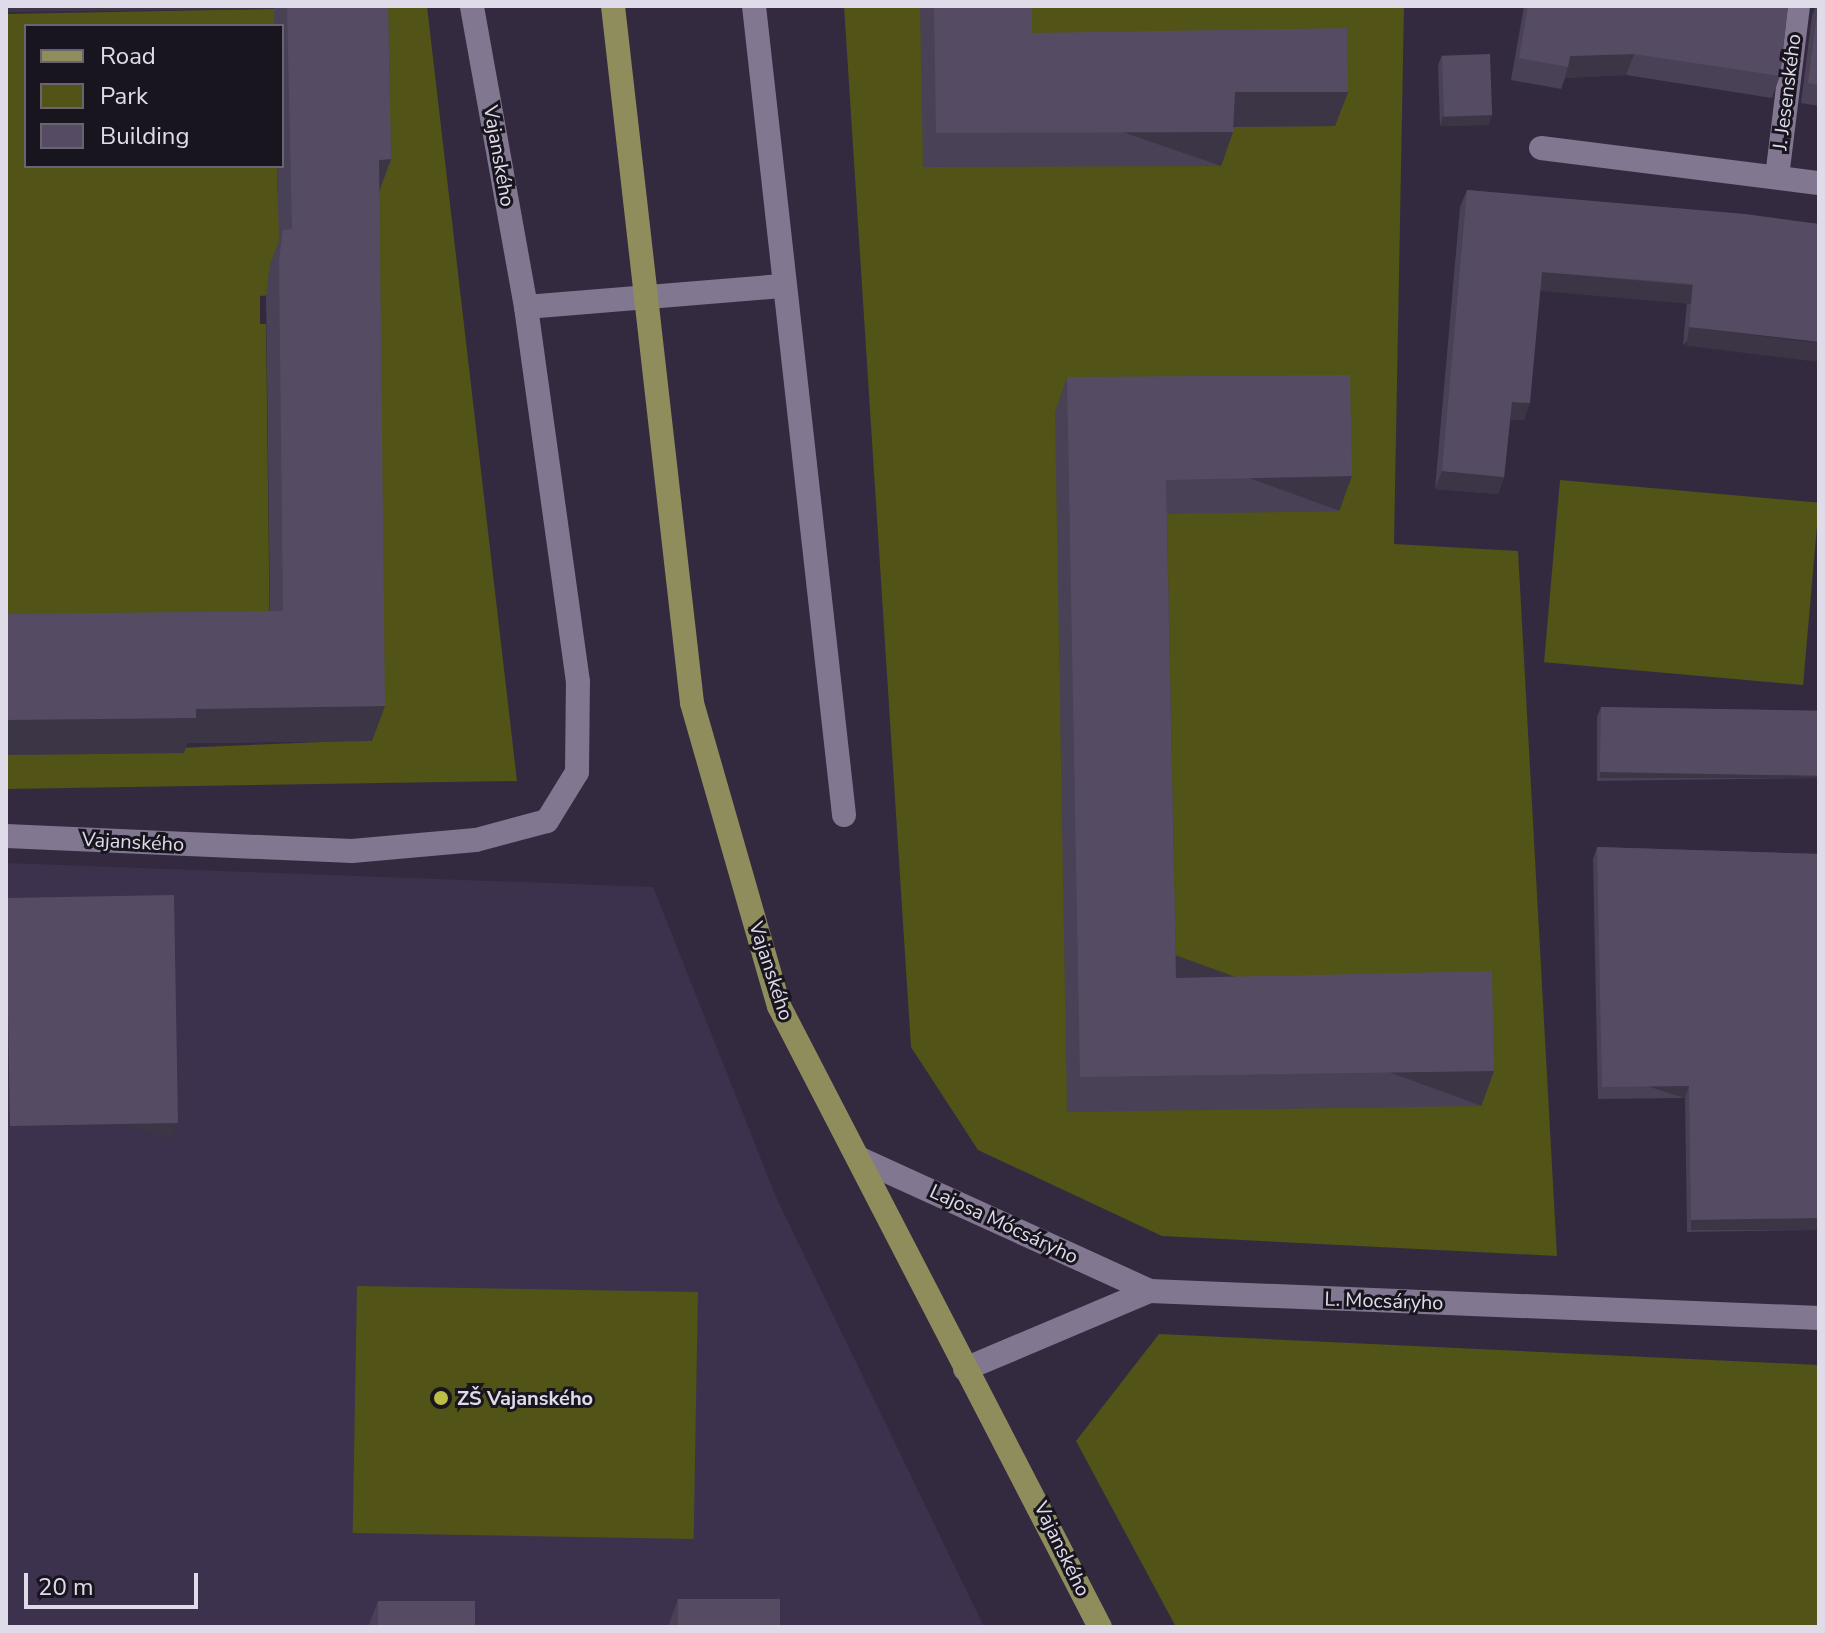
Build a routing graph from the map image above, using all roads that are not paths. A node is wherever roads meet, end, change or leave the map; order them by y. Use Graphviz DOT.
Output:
graph roads {
  1 [pos="472,6"];
  2 [pos="613,6"];
  3 [pos="754,6"];
  4 [pos="1798,6"];
  5 [pos="1541,148"];
  6 [pos="1777,177"];
  7 [pos="1819,183"];
  8 [pos="784,286"];
  9 [pos="647,298"];
  10 [pos="526,307"];
  11 [pos="844,815"];
  12 [pos="6,836"];
  13 [pos="858,1158"];
  14 [pos="1150,1291"];
  15 [pos="1819,1318"];
  16 [pos="965,1369"];
  17 [pos="1100,1627"];
  1 -- 10 [label="street, Vajanského"];
  2 -- 9 [label="main road, Vajanského"];
  3 -- 8 [label="street"];
  4 -- 6 [label="street, J. Jesenského"];
  5 -- 6 [label="street"];
  6 -- 7 [label="street"];
  8 -- 9 [label="street"];
  8 -- 11 [label="street"];
  9 -- 10 [label="street"];
  9 -- 13 [label="main road, Vajanského"];
  10 -- 12 [label="street, Vajanského"];
  13 -- 14 [label="street, Lajosa Mócsáryho"];
  13 -- 16 [label="main road, Vajanského"];
  14 -- 15 [label="street, L. Mocsáryho"];
  14 -- 16 [label="street, L. Mocsáryho"];
  16 -- 17 [label="main road, Vajanského"];
}
